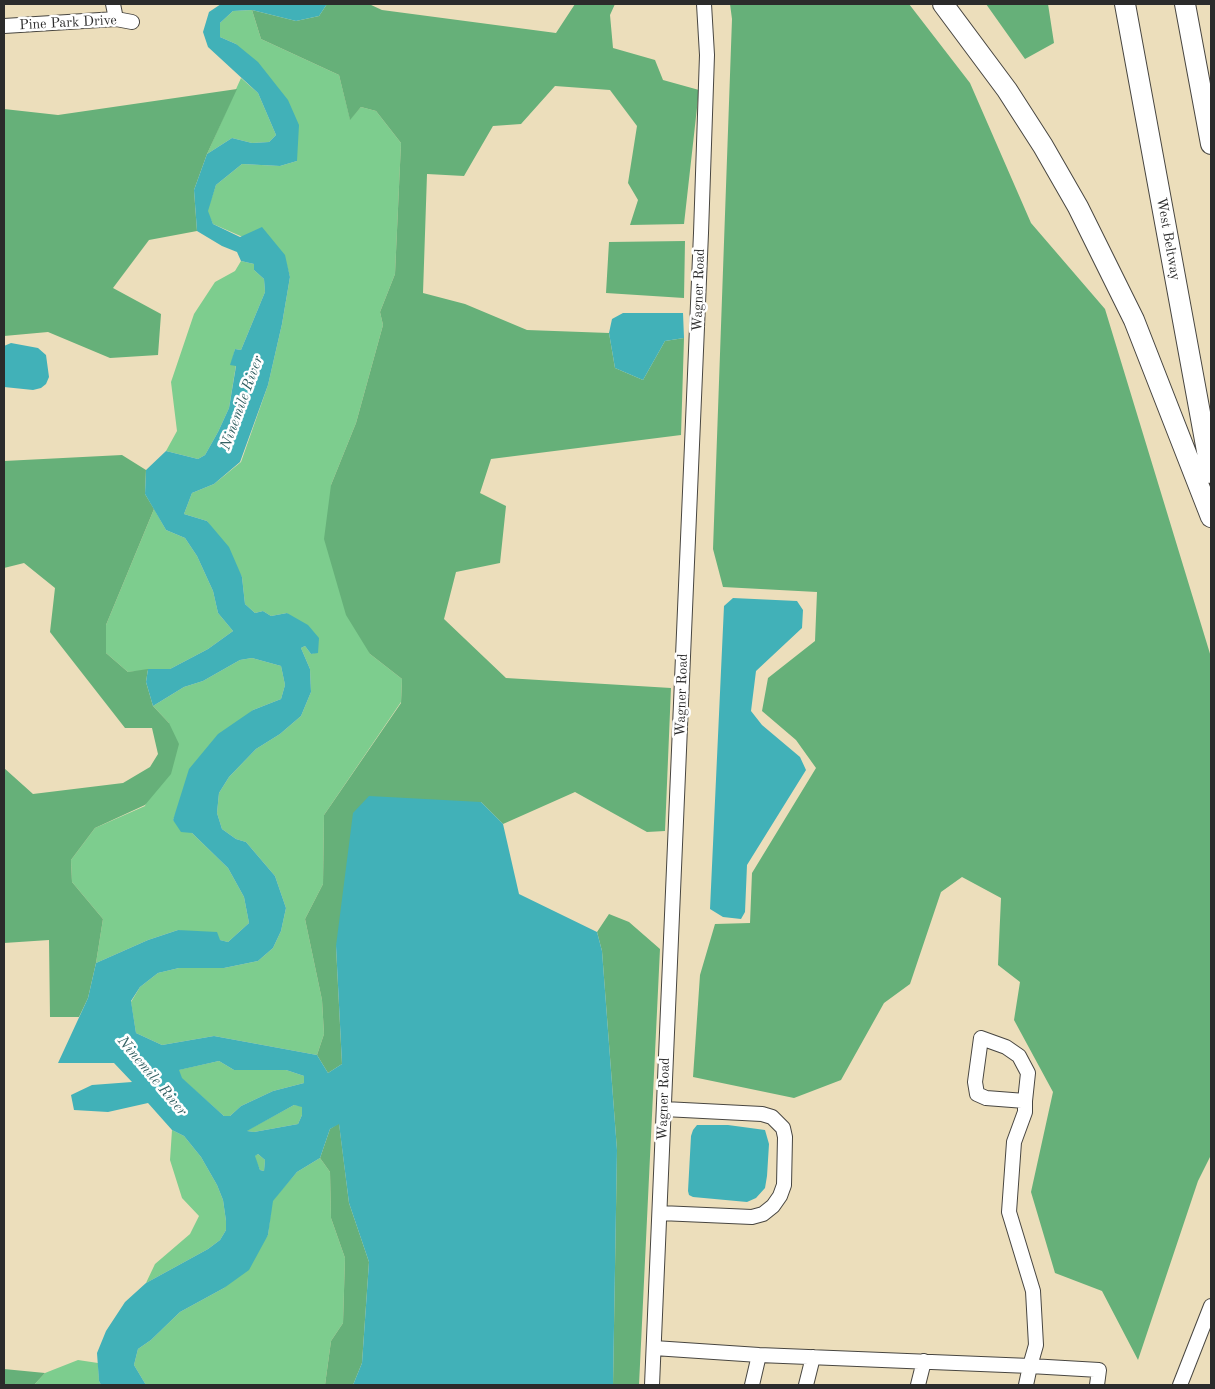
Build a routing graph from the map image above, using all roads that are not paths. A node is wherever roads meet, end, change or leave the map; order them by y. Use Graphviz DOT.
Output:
graph roads {
  1 [pos="114,4"];
  2 [pos="704,4"];
  3 [pos="943,4"];
  4 [pos="1124,4"];
  5 [pos="1185,4"];
  6 [pos="116,19"];
  7 [pos="132,22"];
  8 [pos="4,26"];
  9 [pos="1211,144"];
  10 [pos="1211,474"];
  11 [pos="1211,517"];
  12 [pos="1025,1101"];
  13 [pos="664,1108"];
  14 [pos="660,1213"];
  15 [pos="1211,1306"];
  16 [pos="654,1348"];
  17 [pos="759,1355"];
  18 [pos="813,1357"];
  19 [pos="924,1361"];
  20 [pos="1030,1366"];
  21 [pos="652,1385"];
  22 [pos="752,1385"];
  23 [pos="806,1385"];
  24 [pos="918,1385"];
  25 [pos="1026,1385"];
  26 [pos="1097,1385"];
  27 [pos="1180,1385"];
  1 -- 6 [label="street"];
  2 -- 13 [label="street, Wagner Road"];
  3 -- 11 [label="highway"];
  4 -- 10 [label="highway, West Beltway"];
  5 -- 9 [label="highway"];
  6 -- 7 [label="street, Pine Park Drive"];
  6 -- 8 [label="street, Pine Park Drive"];
  12 -- 12 [label="street"];
  12 -- 20 [label="street"];
  13 -- 14 [label="street, Wagner Road"];
  13 -- 14 [label="street"];
  14 -- 16 [label="street, Wagner Road"];
  15 -- 27 [label="street"];
  16 -- 17 [label="street"];
  16 -- 21 [label="street, Wagner Road"];
  17 -- 18 [label="street"];
  17 -- 22 [label="street"];
  18 -- 19 [label="street"];
  18 -- 23 [label="street"];
  19 -- 20 [label="street"];
  19 -- 24 [label="street"];
  20 -- 25 [label="street"];
  20 -- 26 [label="street"];
}
